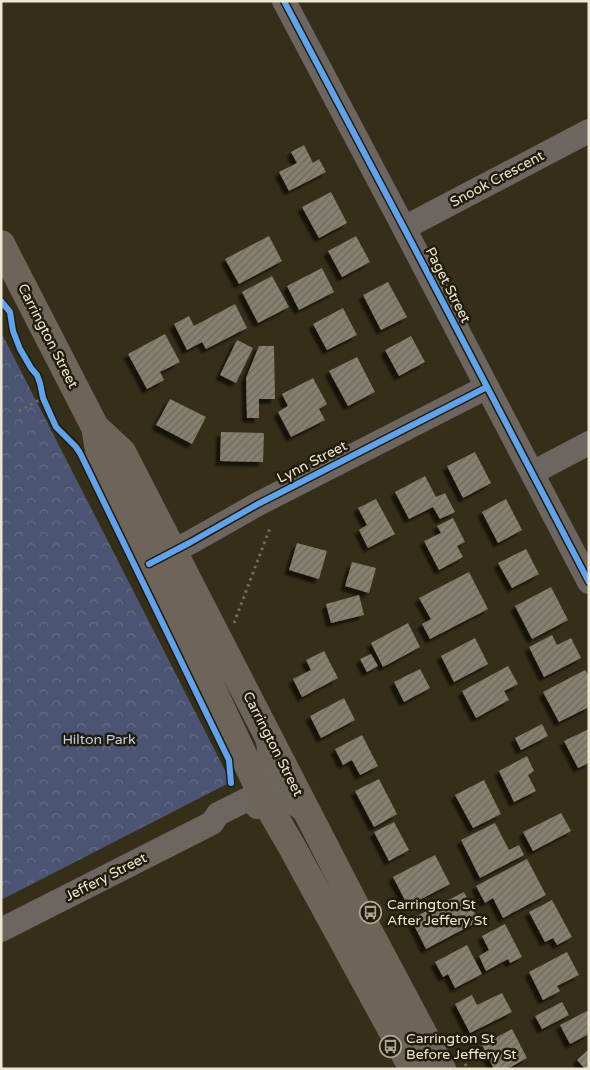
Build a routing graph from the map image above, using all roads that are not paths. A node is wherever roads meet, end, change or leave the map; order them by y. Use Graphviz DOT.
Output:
graph roads {
  1 [pos="284,1"];
  2 [pos="589,131"];
  3 [pos="404,228"];
  4 [pos="1,244"];
  5 [pos="487,387"];
  6 [pos="95,427"];
  7 [pos="589,443"];
  8 [pos="532,473"];
  9 [pos="173,551"];
  10 [pos="149,564"];
  11 [pos="589,582"];
  12 [pos="268,734"];
  13 [pos="263,797"];
  14 [pos="308,814"];
  15 [pos="1,930"];
  16 [pos="413,1069"];
  17 [pos="442,1069"];
  1 -- 3 [label="street, Paget Street"];
  2 -- 3 [label="street, Snook Crescent"];
  3 -- 5 [label="street, Paget Street"];
  4 -- 6 [label="main road, Carrington Street"];
  5 -- 8 [label="street, Paget Street"];
  5 -- 9 [label="street, Lynn Street"];
  6 -- 9 [label="main road, Carrington Street"];
  6 -- 10 [label="main road, Carrington Street"];
  7 -- 8 [label="street"];
  8 -- 11 [label="street, Paget Street"];
  9 -- 10 [label="street, Lynn Street"];
  9 -- 12 [label="main road, Carrington Street"];
  10 -- 13 [label="main road, Carrington Street"];
  12 -- 13 [label="street"];
  12 -- 14 [label="main road, Carrington Street"];
  13 -- 14 [label="street, Jeffery Street"];
  13 -- 15 [label="street, Jeffery Street"];
  13 -- 16 [label="main road, Carrington Street"];
  14 -- 17 [label="main road, Carrington Street"];
}
